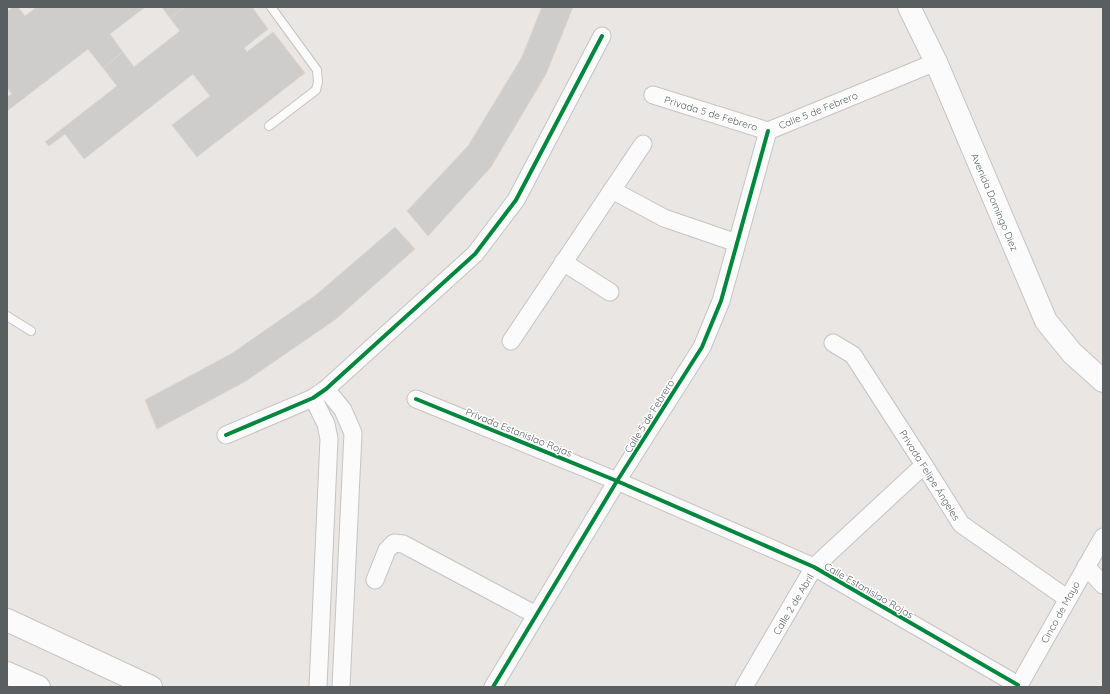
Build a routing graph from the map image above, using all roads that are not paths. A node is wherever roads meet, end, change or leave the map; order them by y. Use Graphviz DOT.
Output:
graph roads {
  1 [pos="271,7"];
  2 [pos="909,7"];
  3 [pos="602,36"];
  4 [pos="936,62"];
  5 [pos="653,95"];
  6 [pos="269,126"];
  7 [pos="768,131"];
  8 [pos="643,144"];
  9 [pos="612,190"];
  10 [pos="737,243"];
  11 [pos="563,262"];
  12 [pos="610,292"];
  13 [pos="7,316"];
  14 [pos="31,332"];
  15 [pos="511,341"];
  16 [pos="833,343"];
  17 [pos="1103,381"];
  18 [pos="319,393"];
  19 [pos="416,399"];
  20 [pos="226,435"];
  21 [pos="924,465"];
  22 [pos="617,481"];
  23 [pos="1103,537"];
  24 [pos="1086,566"];
  25 [pos="814,567"];
  26 [pos="375,580"];
  27 [pos="1103,585"];
  28 [pos="1068,599"];
  29 [pos="536,615"];
  30 [pos="7,620"];
  31 [pos="7,673"];
  32 [pos="1018,686"];
  33 [pos="39,687"];
  34 [pos="152,687"];
  35 [pos="318,687"];
  36 [pos="340,687"];
  37 [pos="492,687"];
  38 [pos="744,687"];
  1 -- 6 [label="lane"];
  2 -- 4 [label="street, Avenida Domingo Diez"];
  3 -- 18 [label="street"];
  4 -- 7 [label="street, Calle 5 de Febrero"];
  4 -- 17 [label="street, Avenida Domingo Diez"];
  5 -- 7 [label="street, Privada 5 de Febrero"];
  7 -- 10 [label="street, Calle 5 de Febrero"];
  8 -- 9 [label="street"];
  9 -- 10 [label="street"];
  9 -- 11 [label="street"];
  10 -- 22 [label="street, Calle 5 de Febrero"];
  11 -- 12 [label="street"];
  11 -- 15 [label="street"];
  13 -- 14 [label="lane"];
  16 -- 21 [label="street, Privada Felipe Ángeles"];
  18 -- 20 [label="street"];
  18 -- 35 [label="street"];
  18 -- 36 [label="street"];
  19 -- 22 [label="street, Privada Estanislao Rojas"];
  21 -- 25 [label="street, Calle 2 de Abril"];
  21 -- 28 [label="street, Privada Felipe Ángeles"];
  22 -- 25 [label="street, Calle Estanislao Rojas"];
  22 -- 29 [label="street, Calle 5 de Febrero"];
  23 -- 24 [label="street, Cinco de Mayo"];
  24 -- 27 [label="street"];
  24 -- 28 [label="street, Cinco de Mayo"];
  25 -- 32 [label="street, Calle Estanislao Rojas"];
  25 -- 38 [label="street, Calle 2 de Abril"];
  26 -- 29 [label="street"];
  28 -- 32 [label="street, Cinco de Mayo"];
  29 -- 37 [label="street, Calle 5 de Febrero"];
  30 -- 34 [label="street"];
  31 -- 33 [label="street"];
}
